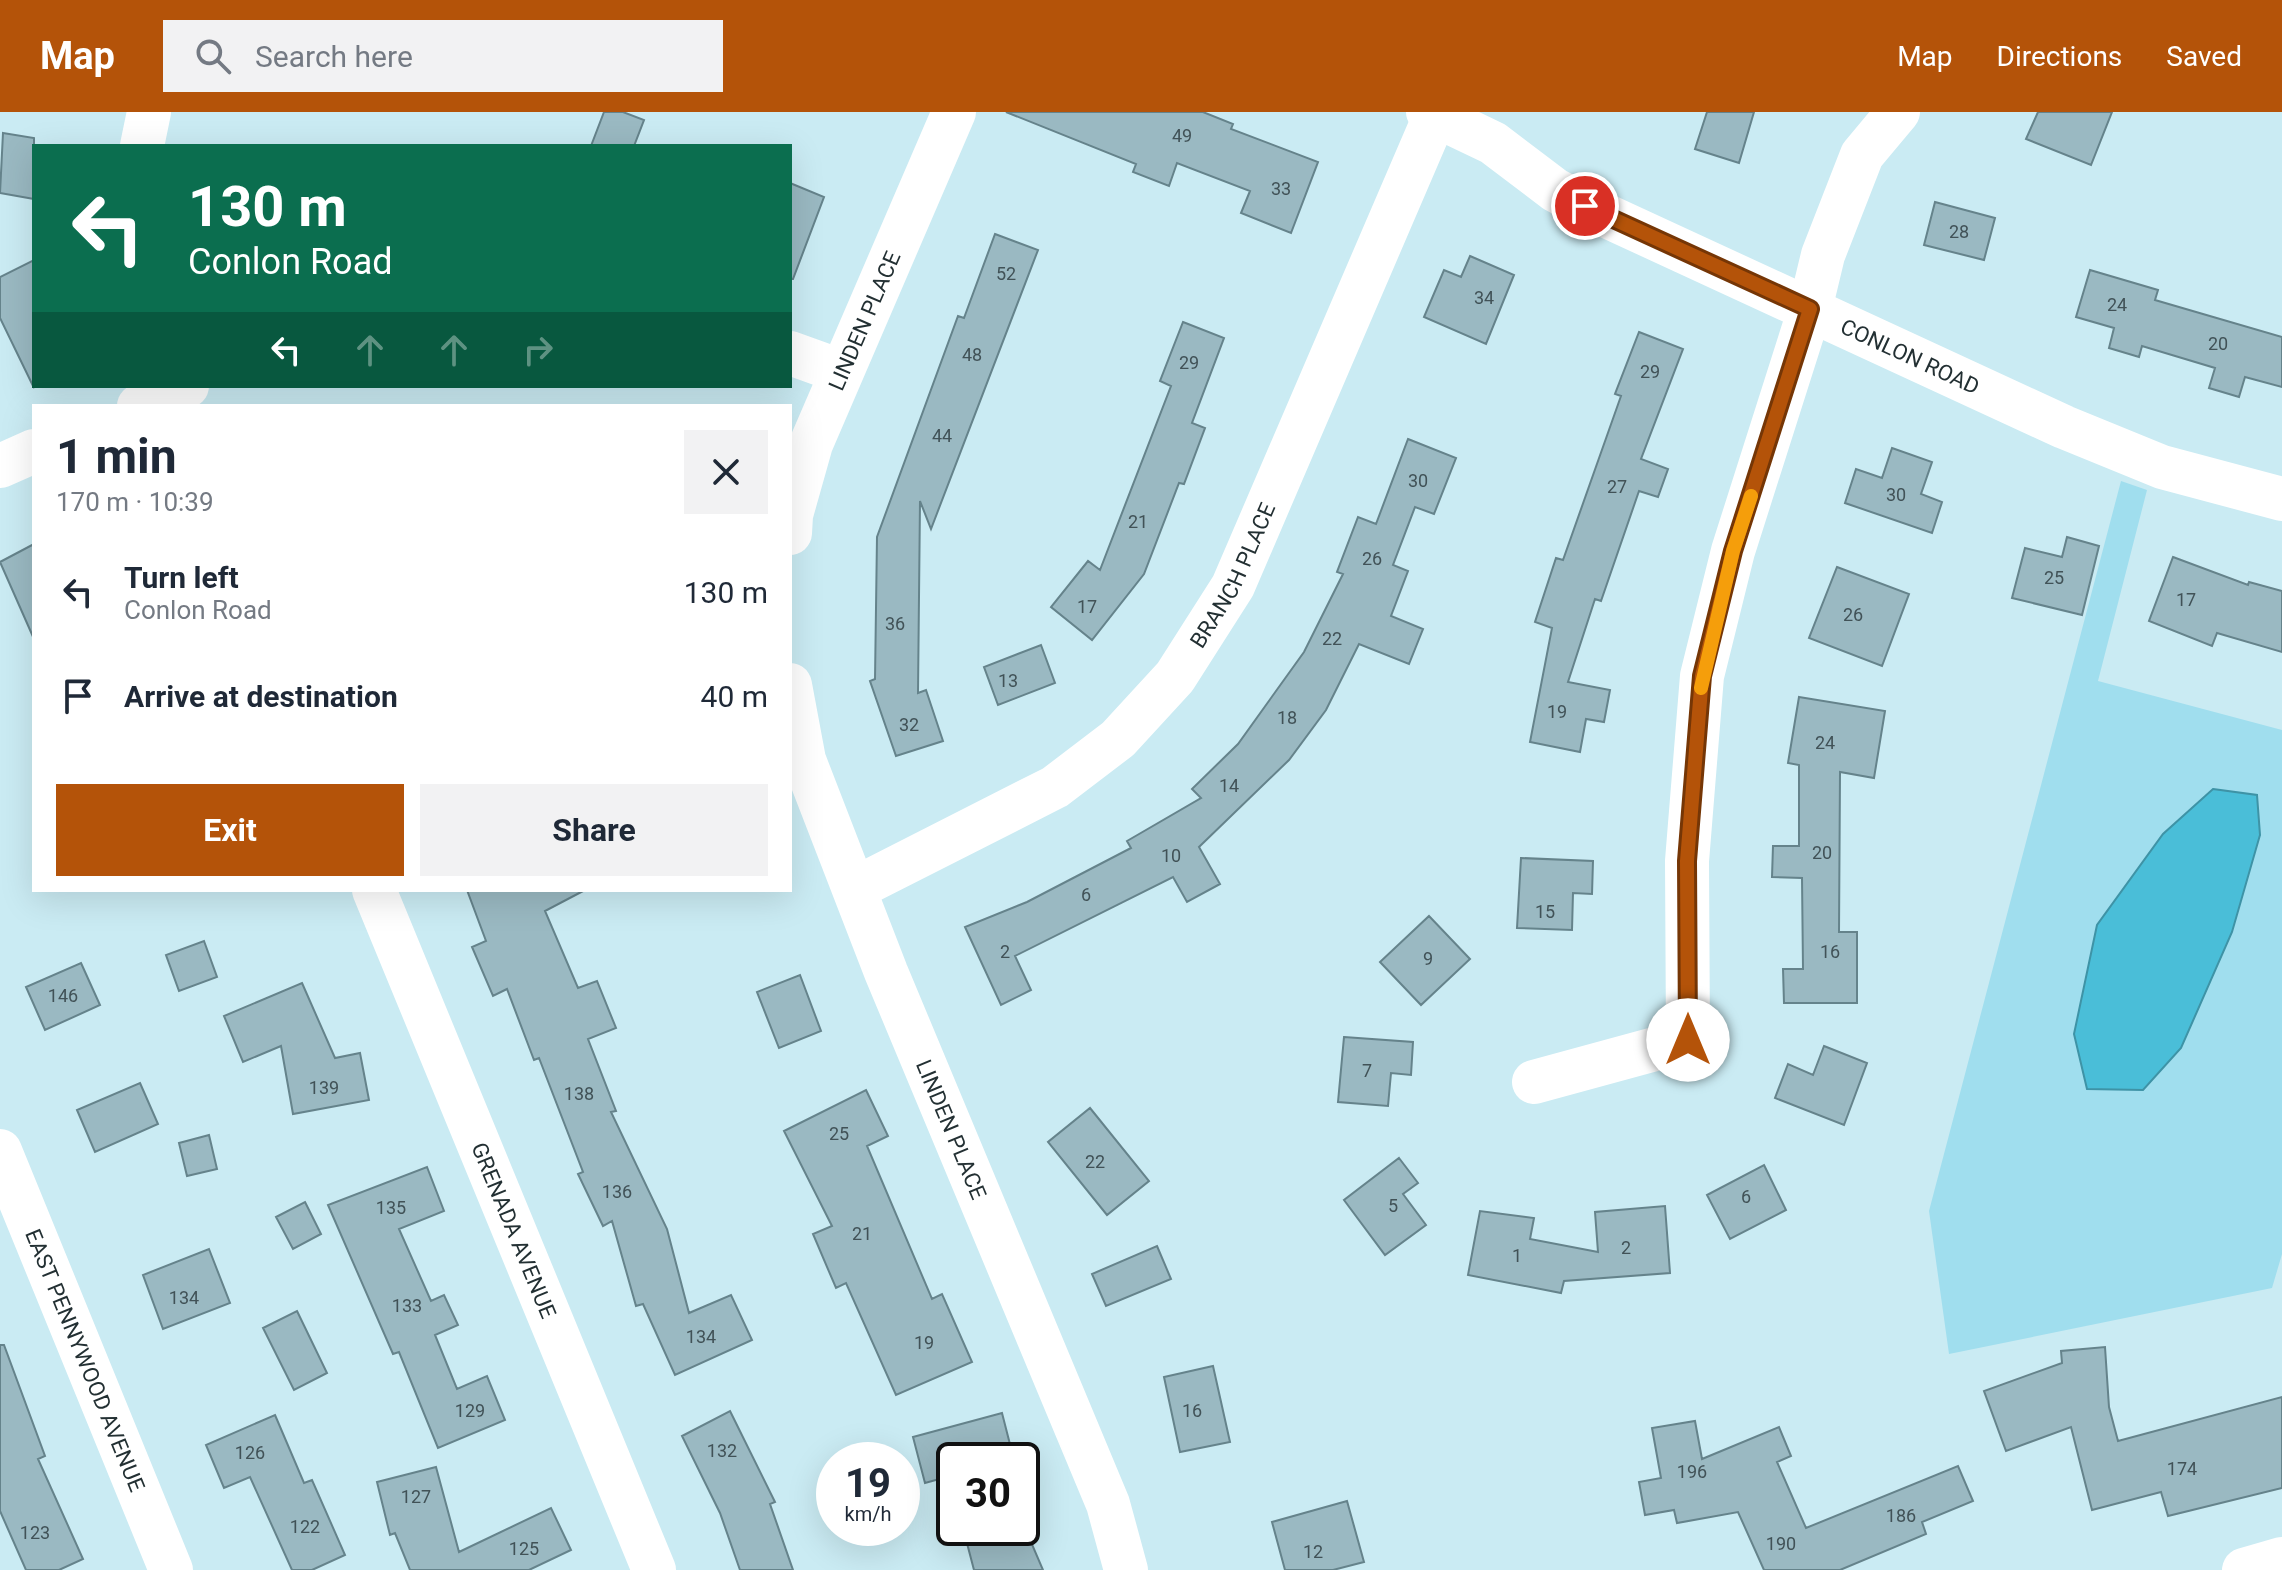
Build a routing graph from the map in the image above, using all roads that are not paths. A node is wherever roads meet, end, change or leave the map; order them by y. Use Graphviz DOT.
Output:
graph roads {
  1 [pos="149,112"];
  2 [pos="954,112"];
  3 [pos="1898,112"];
  4 [pos="1432,114"];
  5 [pos="142,144"];
  6 [pos="1810,309"];
  7 [pos="792,354"];
  8 [pos="840,371"];
  9 [pos="32,452"];
  10 [pos="0,466"];
  11 [pos="2282,499"];
  12 [pos="792,511"];
  13 [pos="792,696"];
  14 [pos="856,888"];
  15 [pos="375,892"];
  16 [pos="1534,1082"];
  17 [pos="0,1151"];
  18 [pos="2282,1559"];
  19 [pos="171,1570"];
  20 [pos="654,1570"];
  21 [pos="1126,1570"];
  22 [pos="2244,1570"];
  1 -- 5 [label="street"];
  2 -- 8 [label="street, LINDEN PLACE"];
  3 -- 6 [label="street"];
  4 -- 6 [label="street, CONLON ROAD"];
  4 -- 14 [label="street, BRANCH PLACE"];
  6 -- 11 [label="street, CONLON ROAD"];
  6 -- 16 [label="street"];
  7 -- 8 [label="street"];
  8 -- 12 [label="street, LINDEN PLACE"];
  9 -- 10 [label="street"];
  13 -- 14 [label="street, LINDEN PLACE"];
  14 -- 21 [label="street, LINDEN PLACE"];
  15 -- 20 [label="street, GRENADA AVENUE"];
  17 -- 19 [label="street, EAST PENNYWOOD AVENUE"];
  18 -- 22 [label="street"];
}
